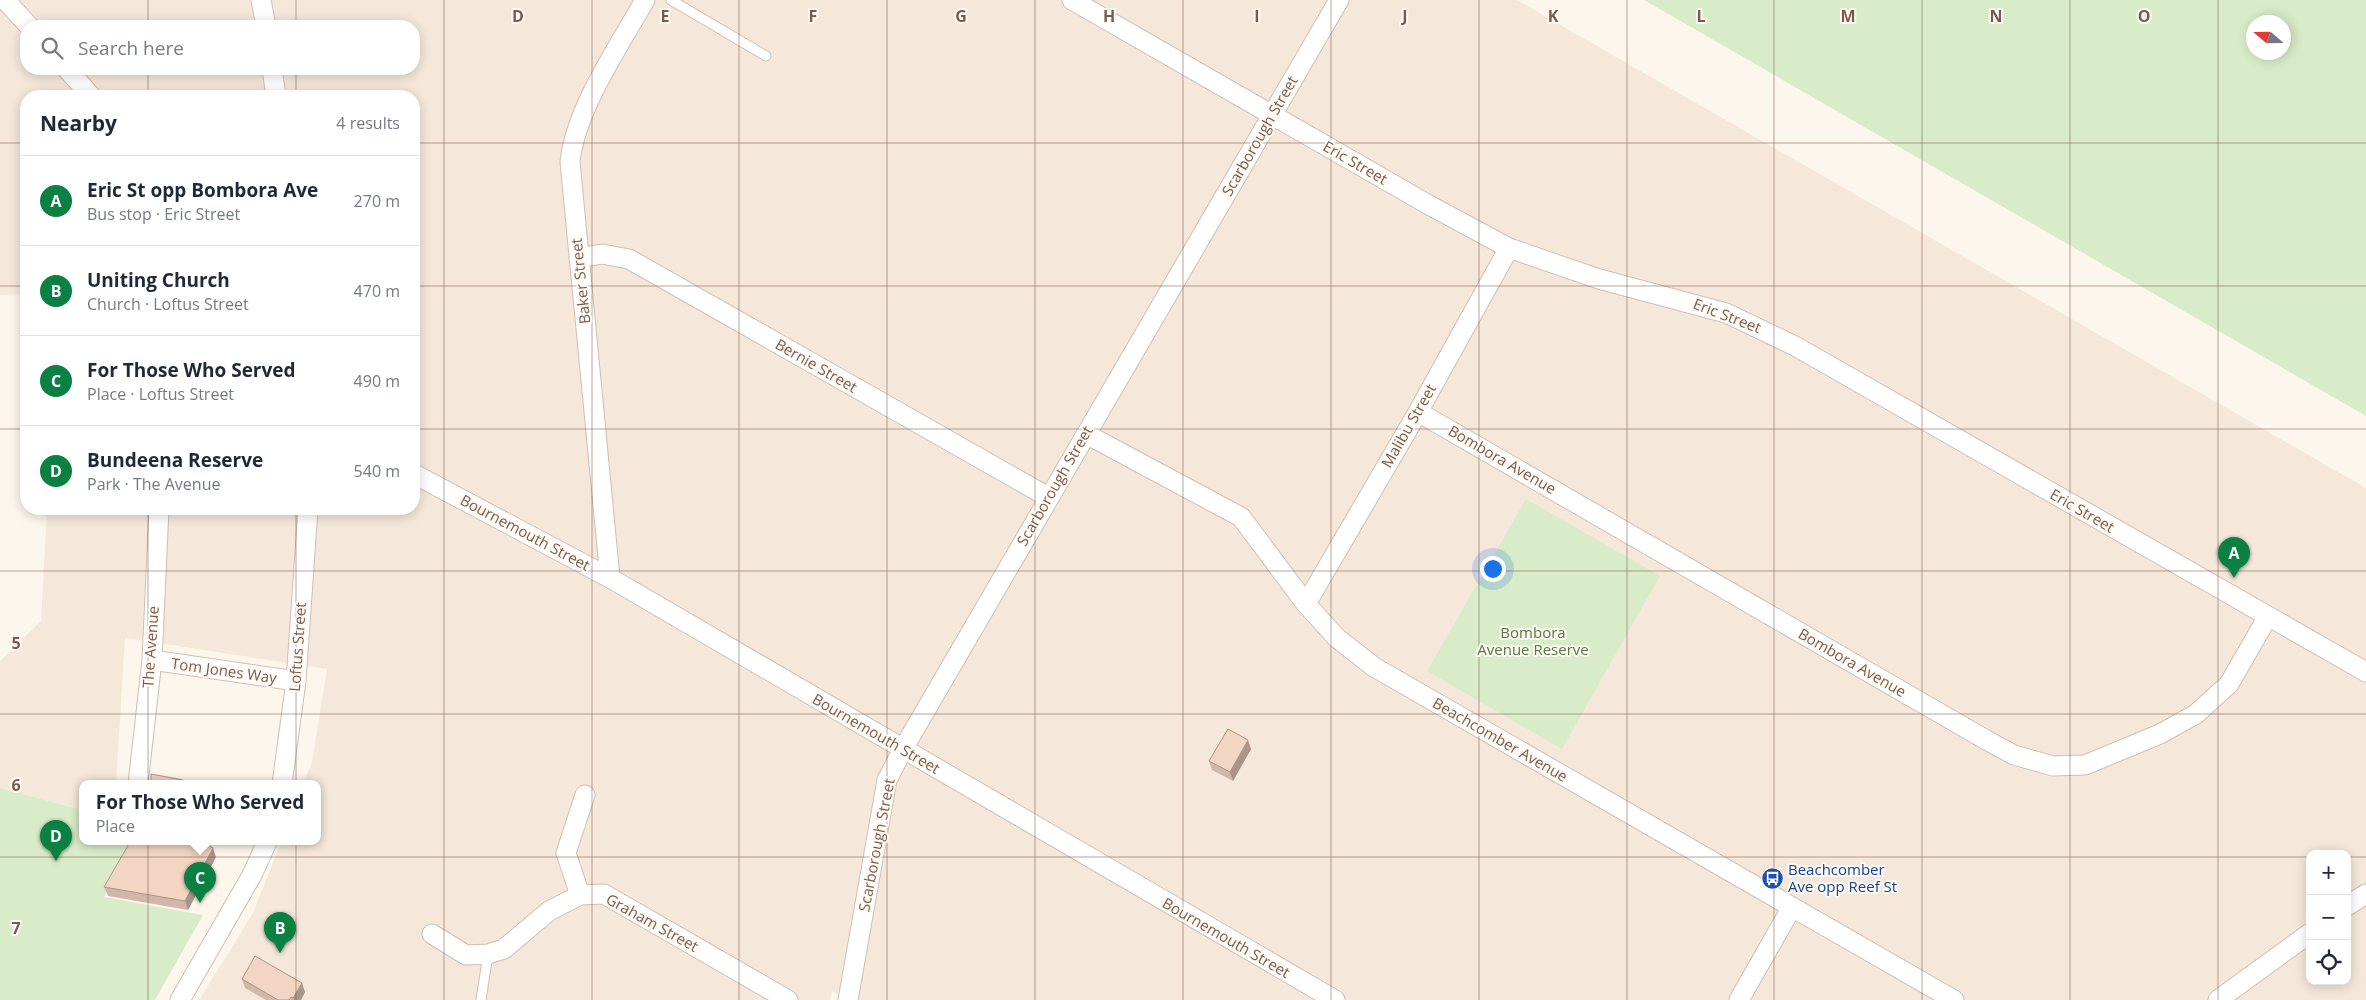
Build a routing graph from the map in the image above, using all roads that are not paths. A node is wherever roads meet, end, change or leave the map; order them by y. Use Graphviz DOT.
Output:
graph roads {
  1 [pos="5,0"];
  2 [pos="261,0"];
  3 [pos="645,0"];
  4 [pos="671,0"];
  5 [pos="1072,0"];
  6 [pos="1339,0"];
  7 [pos="23,20"];
  8 [pos="265,20"];
  9 [pos="766,56"];
  10 [pos="72,75"];
  11 [pos="273,75"];
  12 [pos="85,90"];
  13 [pos="275,90"];
  14 [pos="1273,116"];
  15 [pos="1509,248"];
  16 [pos="579,258"];
  17 [pos="1418,412"];
  18 [pos="1086,434"];
  19 [pos="420,477"];
  20 [pos="1048,497"];
  21 [pos="159,515"];
  22 [pos="308,515"];
  23 [pos="610,578"];
  24 [pos="1306,604"];
  25 [pos="2267,618"];
  26 [pos="152,660"];
  27 [pos="2366,672"];
  28 [pos="296,681"];
  29 [pos="902,749"];
  30 [pos="138,780"];
  31 [pos="283,780"];
  32 [pos="585,795"];
  33 [pos="266,845"];
  34 [pos="2366,894"];
  35 [pos="580,895"];
  36 [pos="2351,903"];
  37 [pos="1792,907"];
  38 [pos="432,934"];
  39 [pos="2306,936"];
  40 [pos="488,954"];
  41 [pos="180,1000"];
  42 [pos="481,1000"];
  43 [pos="788,1000"];
  44 [pos="848,1000"];
  45 [pos="1335,1000"];
  46 [pos="1739,1000"];
  47 [pos="1954,1000"];
  48 [pos="2218,1000"];
  1 -- 7 [label="street"];
  2 -- 8 [label="street"];
  3 -- 16 [label="street, Baker Street"];
  4 -- 9 [label="lane"];
  5 -- 14 [label="street, Eric Street"];
  6 -- 14 [label="street, Scarborough Street"];
  10 -- 12 [label="street"];
  11 -- 13 [label="street"];
  14 -- 15 [label="street, Eric Street"];
  14 -- 18 [label="street, Scarborough Street"];
  15 -- 17 [label="street, Malibu Street"];
  15 -- 25 [label="street, Eric Street"];
  16 -- 20 [label="street, Bernie Street"];
  16 -- 23 [label="street, Baker Street"];
  17 -- 24 [label="street, Malibu Street"];
  17 -- 25 [label="street, Bombora Avenue"];
  18 -- 20 [label="street, Scarborough Street"];
  18 -- 24 [label="street, Beachcomber Avenue"];
  19 -- 23 [label="street, Bournemouth Street"];
  20 -- 29 [label="street, Scarborough Street"];
  21 -- 26 [label="street, The Avenue"];
  22 -- 28 [label="street, Loftus Street"];
  23 -- 29 [label="street, Bournemouth Street"];
  24 -- 37 [label="street, Beachcomber Avenue"];
  25 -- 27 [label="street, Eric Street"];
  26 -- 28 [label="street, Tom Jones Way"];
  26 -- 30 [label="street, The Avenue"];
  28 -- 31 [label="street, Loftus Street"];
  29 -- 44 [label="street, Scarborough Street"];
  29 -- 45 [label="street, Bournemouth Street"];
  32 -- 35 [label="street"];
  33 -- 41 [label="street"];
  34 -- 36 [label="street"];
  35 -- 40 [label="street"];
  35 -- 43 [label="street, Graham Street"];
  37 -- 46 [label="street"];
  37 -- 47 [label="street, Beachcomber Avenue"];
  38 -- 40 [label="street"];
  39 -- 48 [label="street"];
  40 -- 42 [label="lane"];
}
